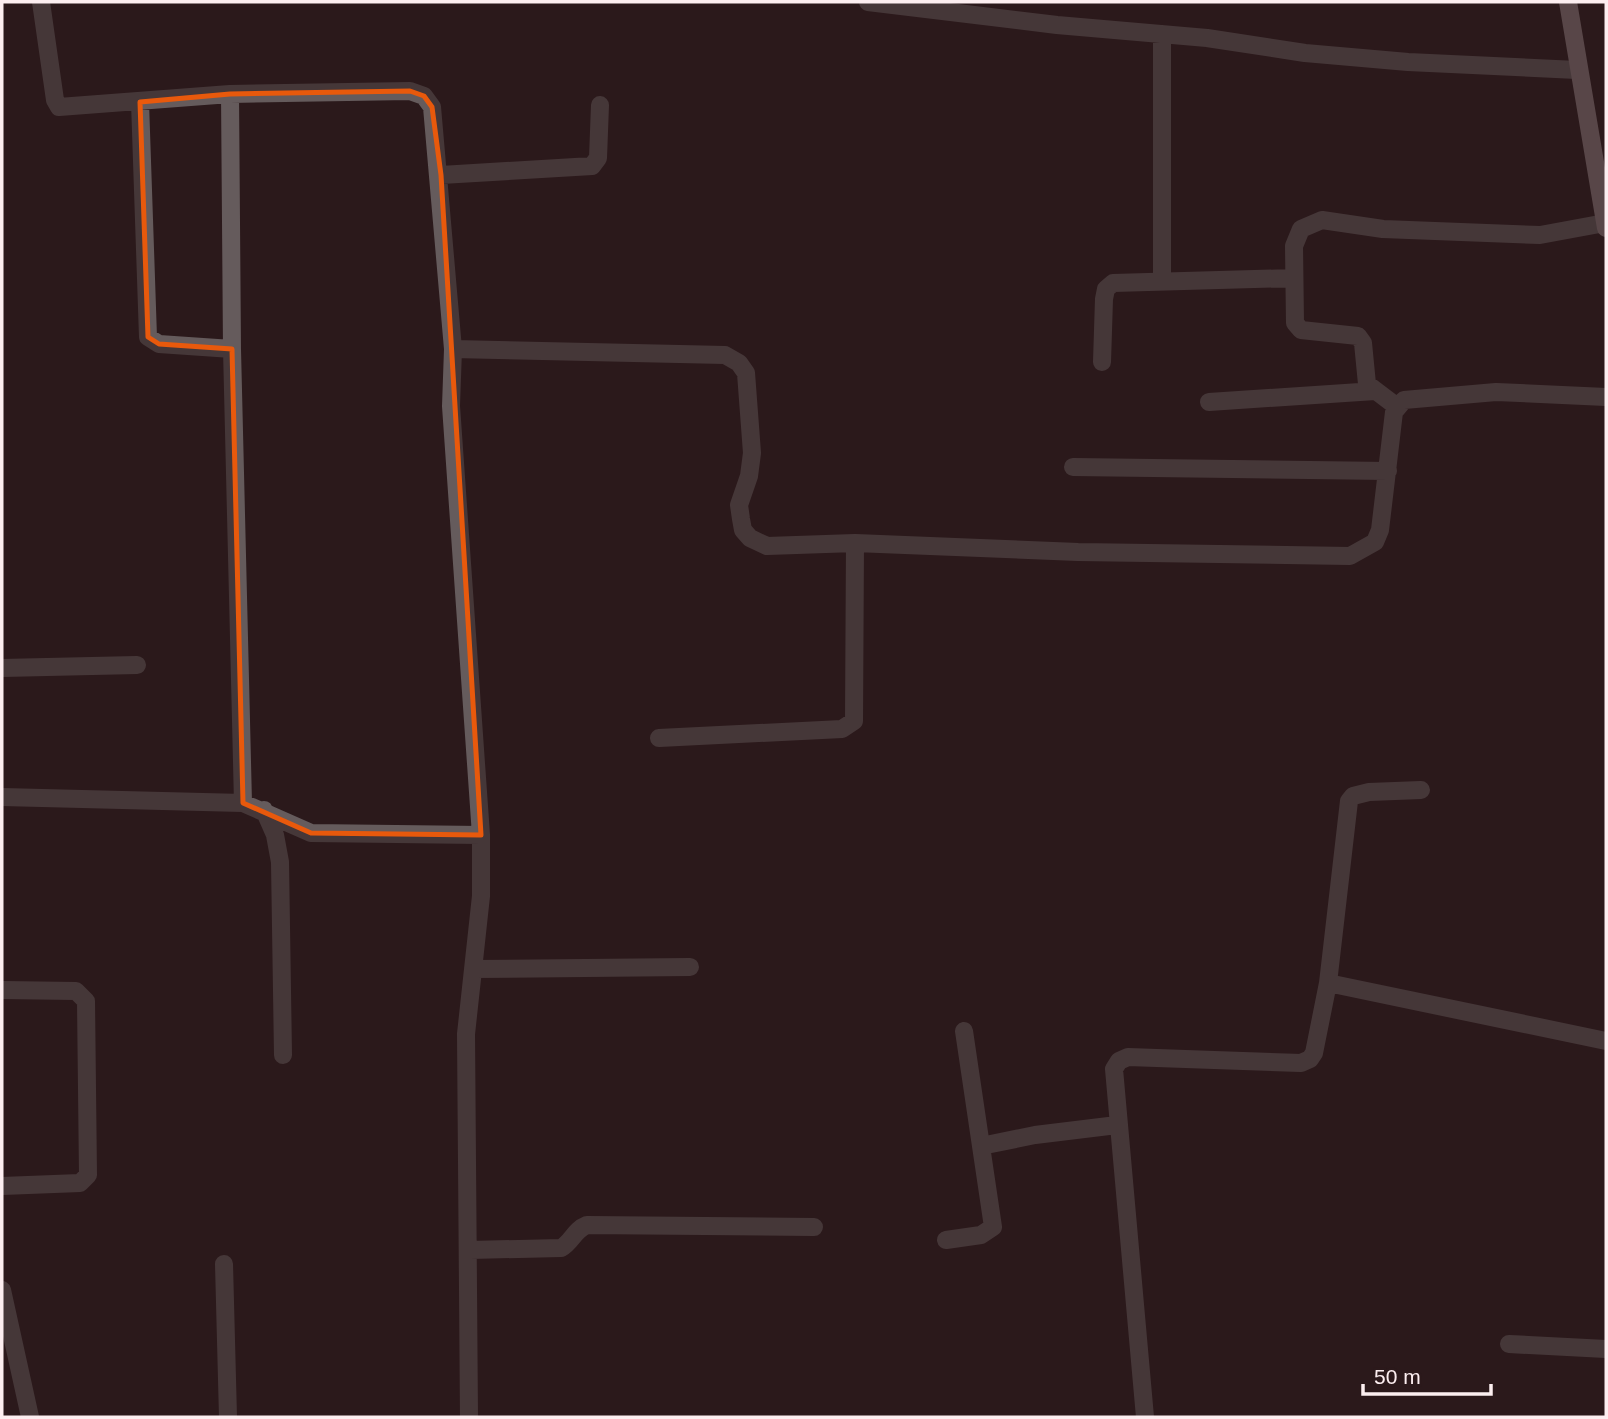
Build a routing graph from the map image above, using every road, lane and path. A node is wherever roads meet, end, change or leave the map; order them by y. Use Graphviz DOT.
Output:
graph roads {
  1 [pos="41,2"];
  2 [pos="868,2"];
  3 [pos="1568,2"];
  4 [pos="932,5"];
  5 [pos="1162,34"];
  6 [pos="1577,69"];
  7 [pos="230,94"];
  8 [pos="140,102"];
  9 [pos="600,105"];
  10 [pos="441,175"];
  11 [pos="1606,225"];
  12 [pos="1294,278"];
  13 [pos="1162,281"];
  14 [pos="232,349"];
  15 [pos="453,349"];
  16 [pos="1102,362"];
  17 [pos="1376,391"];
  18 [pos="1606,397"];
  19 [pos="1209,402"];
  20 [pos="1396,406"];
  21 [pos="1073,467"];
  22 [pos="1388,471"];
  23 [pos="855,543"];
  24 [pos="137,665"];
  25 [pos="2,668"];
  26 [pos="659,738"];
  27 [pos="1421,790"];
  28 [pos="2,797"];
  29 [pos="243,803"];
  30 [pos="264,810"];
  31 [pos="481,835"];
  32 [pos="690,967"];
  33 [pos="474,969"];
  34 [pos="1328,983"];
  35 [pos="2,990"];
  36 [pos="964,1031"];
  37 [pos="1606,1041"];
  38 [pos="283,1055"];
  39 [pos="1117,1125"];
  40 [pos="981,1146"];
  41 [pos="2,1186"];
  42 [pos="814,1227"];
  43 [pos="946,1240"];
  44 [pos="470,1250"];
  45 [pos="225,1264"];
  46 [pos="2,1290"];
  47 [pos="1509,1344"];
  48 [pos="1606,1349"];
  49 [pos="30,1417"];
  50 [pos="228,1417"];
  51 [pos="469,1417"];
  52 [pos="1145,1417"];
  1 -- 8 [label="street"];
  2 -- 4 [label="street"];
  3 -- 6 [label="main road"];
  4 -- 5 [label="street"];
  5 -- 6 [label="street"];
  5 -- 13 [label="street"];
  6 -- 11 [label="main road"];
  7 -- 8 [label="street"];
  7 -- 10 [label="street"];
  7 -- 14 [label="street"];
  8 -- 14 [label="street"];
  9 -- 10 [label="street"];
  10 -- 15 [label="street"];
  11 -- 12 [label="street"];
  12 -- 13 [label="street"];
  12 -- 17 [label="street"];
  13 -- 16 [label="street"];
  14 -- 29 [label="street"];
  15 -- 23 [label="street"];
  15 -- 31 [label="street"];
  17 -- 19 [label="street"];
  17 -- 20 [label="street"];
  18 -- 20 [label="street"];
  20 -- 22 [label="street"];
  21 -- 22 [label="street"];
  22 -- 23 [label="street"];
  23 -- 26 [label="street"];
  24 -- 25 [label="street"];
  27 -- 34 [label="street"];
  28 -- 29 [label="street"];
  29 -- 30 [label="street"];
  30 -- 31 [label="street"];
  30 -- 38 [label="street"];
  31 -- 33 [label="street"];
  32 -- 33 [label="street"];
  33 -- 44 [label="street"];
  34 -- 37 [label="street"];
  34 -- 39 [label="street"];
  35 -- 41 [label="street"];
  36 -- 40 [label="street"];
  39 -- 40 [label="street"];
  39 -- 52 [label="street"];
  40 -- 43 [label="street"];
  42 -- 44 [label="street"];
  44 -- 51 [label="street"];
  45 -- 50 [label="street"];
  46 -- 49 [label="street"];
  47 -- 48 [label="street"];
}
